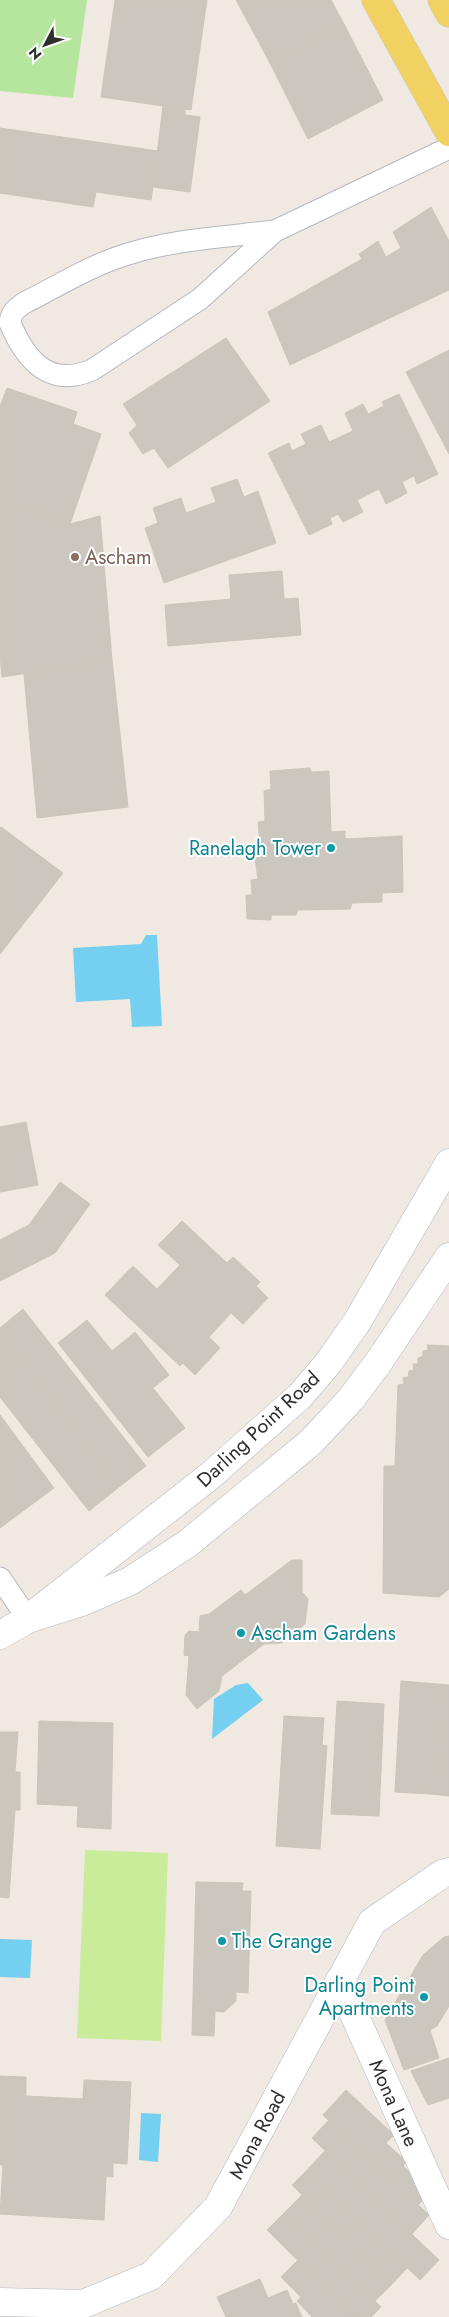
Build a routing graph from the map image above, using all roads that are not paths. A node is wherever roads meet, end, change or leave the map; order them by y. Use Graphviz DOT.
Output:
graph roads {
  1 [pos="376,0"];
  2 [pos="442,0"];
  3 [pos="449,13"];
  4 [pos="449,132"];
  5 [pos="449,148"];
  6 [pos="275,231"];
  7 [pos="449,1163"];
  8 [pos="449,1257"];
  9 [pos="0,1578"];
  10 [pos="28,1619"];
  11 [pos="0,1635"];
  12 [pos="449,1872"];
  13 [pos="339,1982"];
  14 [pos="449,2225"];
  15 [pos="0,2302"];
  1 -- 4 [label="main road"];
  2 -- 3 [label="main road"];
  5 -- 6 [label="lane"];
  6 -- 6 [label="lane"];
  7 -- 10 [label="street, Darling Point Road"];
  8 -- 10 [label="street"];
  9 -- 10 [label="lane"];
  10 -- 11 [label="street, Darling Point Road"];
  12 -- 13 [label="street, Mona Road"];
  13 -- 14 [label="street, Mona Lane"];
  13 -- 15 [label="street, Mona Road"];
}
